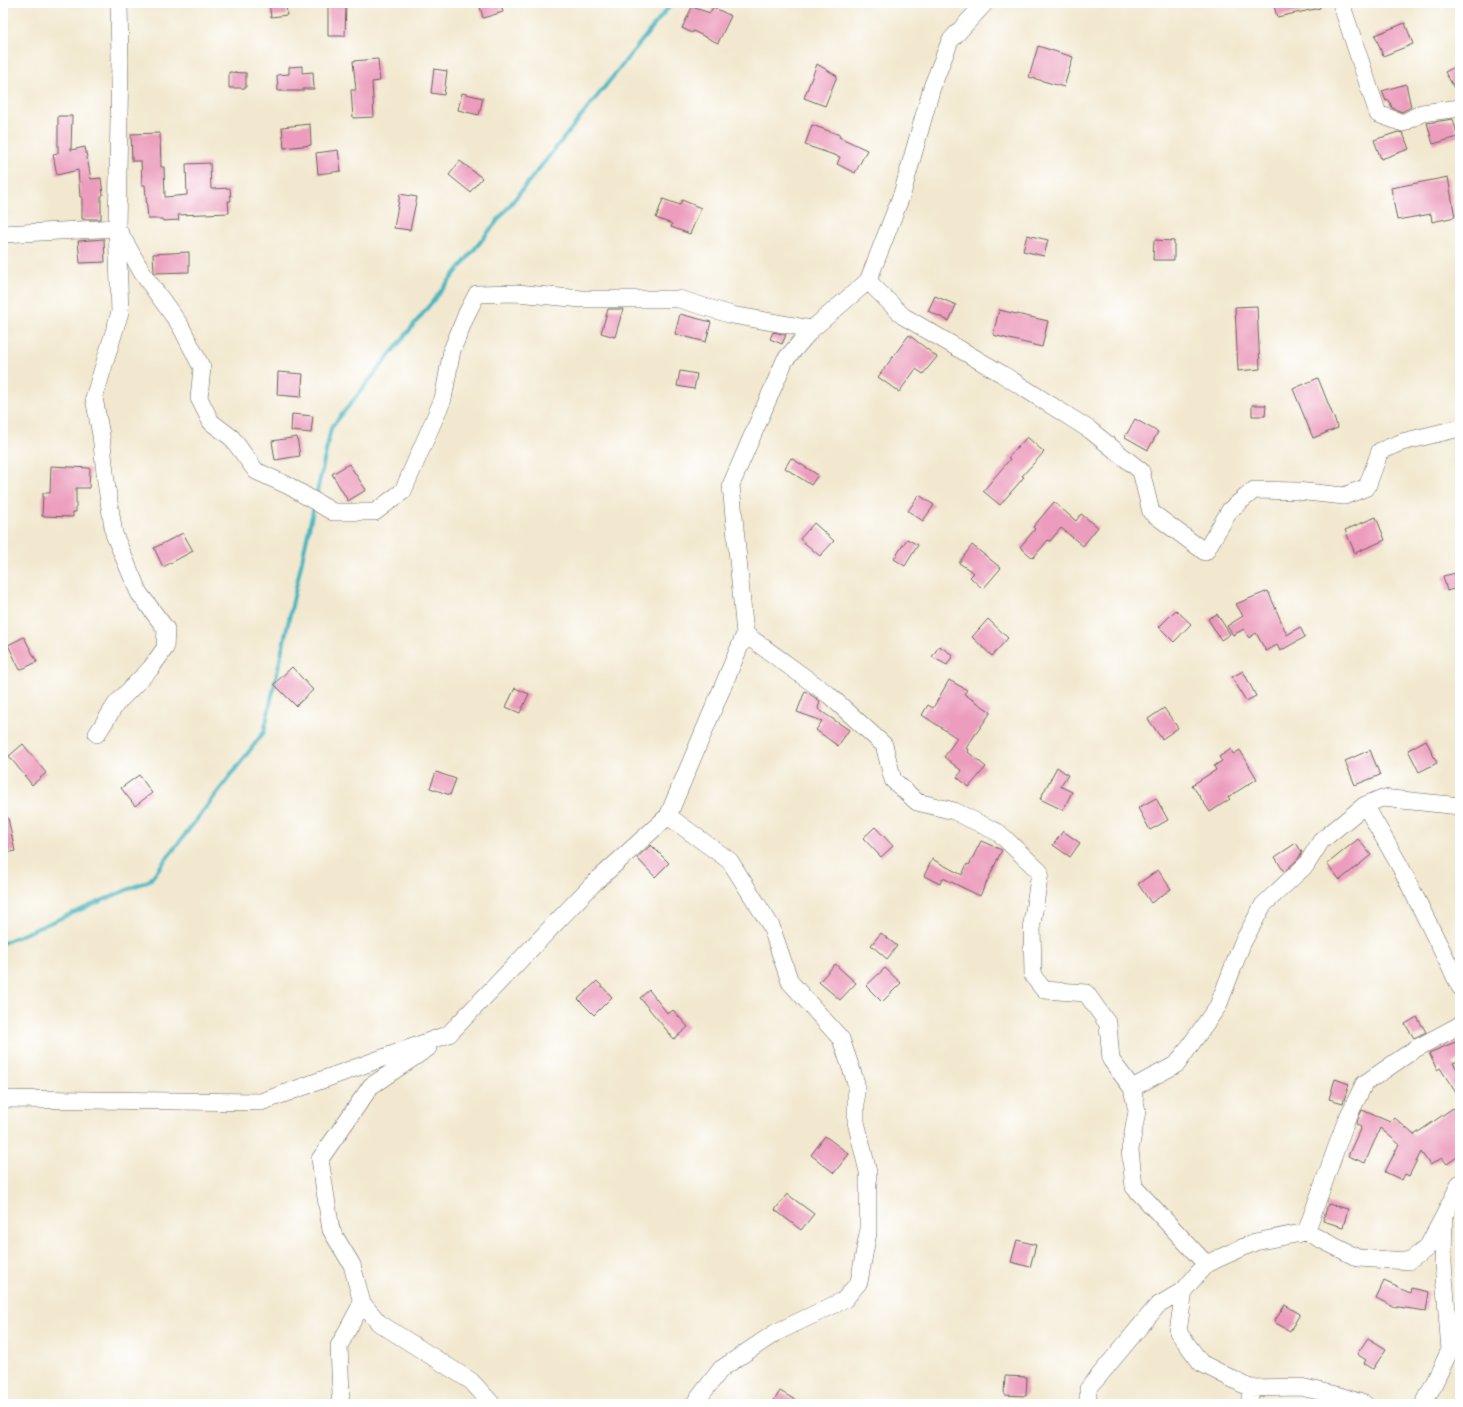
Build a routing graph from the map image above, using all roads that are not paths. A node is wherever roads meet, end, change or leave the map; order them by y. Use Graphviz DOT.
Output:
graph roads {
  1 [pos="119,3"];
  2 [pos="985,3"];
  3 [pos="1341,3"];
  4 [pos="1460,108"];
  5 [pos="117,228"];
  6 [pos="3,234"];
  7 [pos="868,281"];
  8 [pos="812,329"];
  9 [pos="1460,428"];
  10 [pos="745,634"];
  11 [pos="97,734"];
  12 [pos="1365,805"];
  13 [pos="1460,806"];
  14 [pos="668,816"];
  15 [pos="1460,986"];
  16 [pos="1460,1025"];
  17 [pos="449,1034"];
  18 [pos="1132,1088"];
  19 [pos="3,1098"];
  20 [pos="1460,1183"];
  21 [pos="1444,1216"];
  22 [pos="1306,1232"];
  23 [pos="1206,1264"];
  24 [pos="1184,1290"];
  25 [pos="362,1303"];
  26 [pos="1250,1396"];
  27 [pos="339,1404"];
  28 [pos="492,1404"];
  29 [pos="694,1404"];
  30 [pos="1088,1404"];
  31 [pos="1365,1404"];
  32 [pos="1424,1404"];
  1 -- 5 [label="street"];
  2 -- 7 [label="street"];
  3 -- 4 [label="street"];
  5 -- 6 [label="street"];
  5 -- 8 [label="street"];
  5 -- 11 [label="street"];
  7 -- 8 [label="street"];
  7 -- 9 [label="street"];
  8 -- 10 [label="street"];
  10 -- 14 [label="street"];
  10 -- 18 [label="street"];
  12 -- 13 [label="street"];
  12 -- 15 [label="street"];
  12 -- 18 [label="street"];
  14 -- 17 [label="street"];
  14 -- 29 [label="street"];
  16 -- 22 [label="street"];
  17 -- 19 [label="street"];
  17 -- 25 [label="street"];
  18 -- 23 [label="street"];
  20 -- 21 [label="street"];
  21 -- 22 [label="street"];
  21 -- 32 [label="street"];
  22 -- 23 [label="street"];
  23 -- 24 [label="street"];
  24 -- 26 [label="street"];
  24 -- 30 [label="street"];
  25 -- 27 [label="street"];
  25 -- 28 [label="street"];
  26 -- 31 [label="street"];
}
